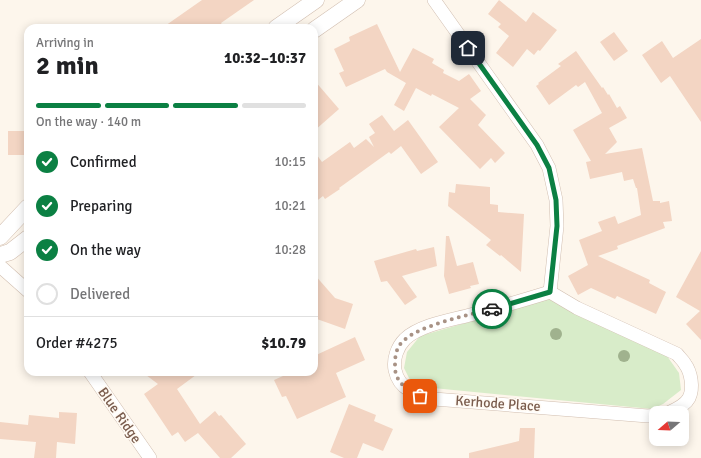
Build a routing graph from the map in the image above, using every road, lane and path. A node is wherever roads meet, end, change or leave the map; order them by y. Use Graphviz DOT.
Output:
graph roads {
  1 [pos="316,0"];
  2 [pos="357,0"];
  3 [pos="434,0"];
  4 [pos="282,24"];
  5 [pos="318,27"];
  6 [pos="24,211"];
  7 [pos="4,233"];
  8 [pos="24,241"];
  9 [pos="0,255"];
  10 [pos="0,266"];
  11 [pos="24,287"];
  12 [pos="550,292"];
  13 [pos="93,376"];
  14 [pos="679,406"];
  15 [pos="649,416"];
  16 [pos="150,458"];
  1 -- 4 [label="street"];
  2 -- 5 [label="street"];
  3 -- 12 [label="street"];
  6 -- 7 [label="street"];
  8 -- 9 [label="street"];
  10 -- 11 [label="street"];
  12 -- 14 [label="street"];
  12 -- 15 [label="street, Kerhode Place"];
  13 -- 16 [label="street, Blue Ridge"];
}
